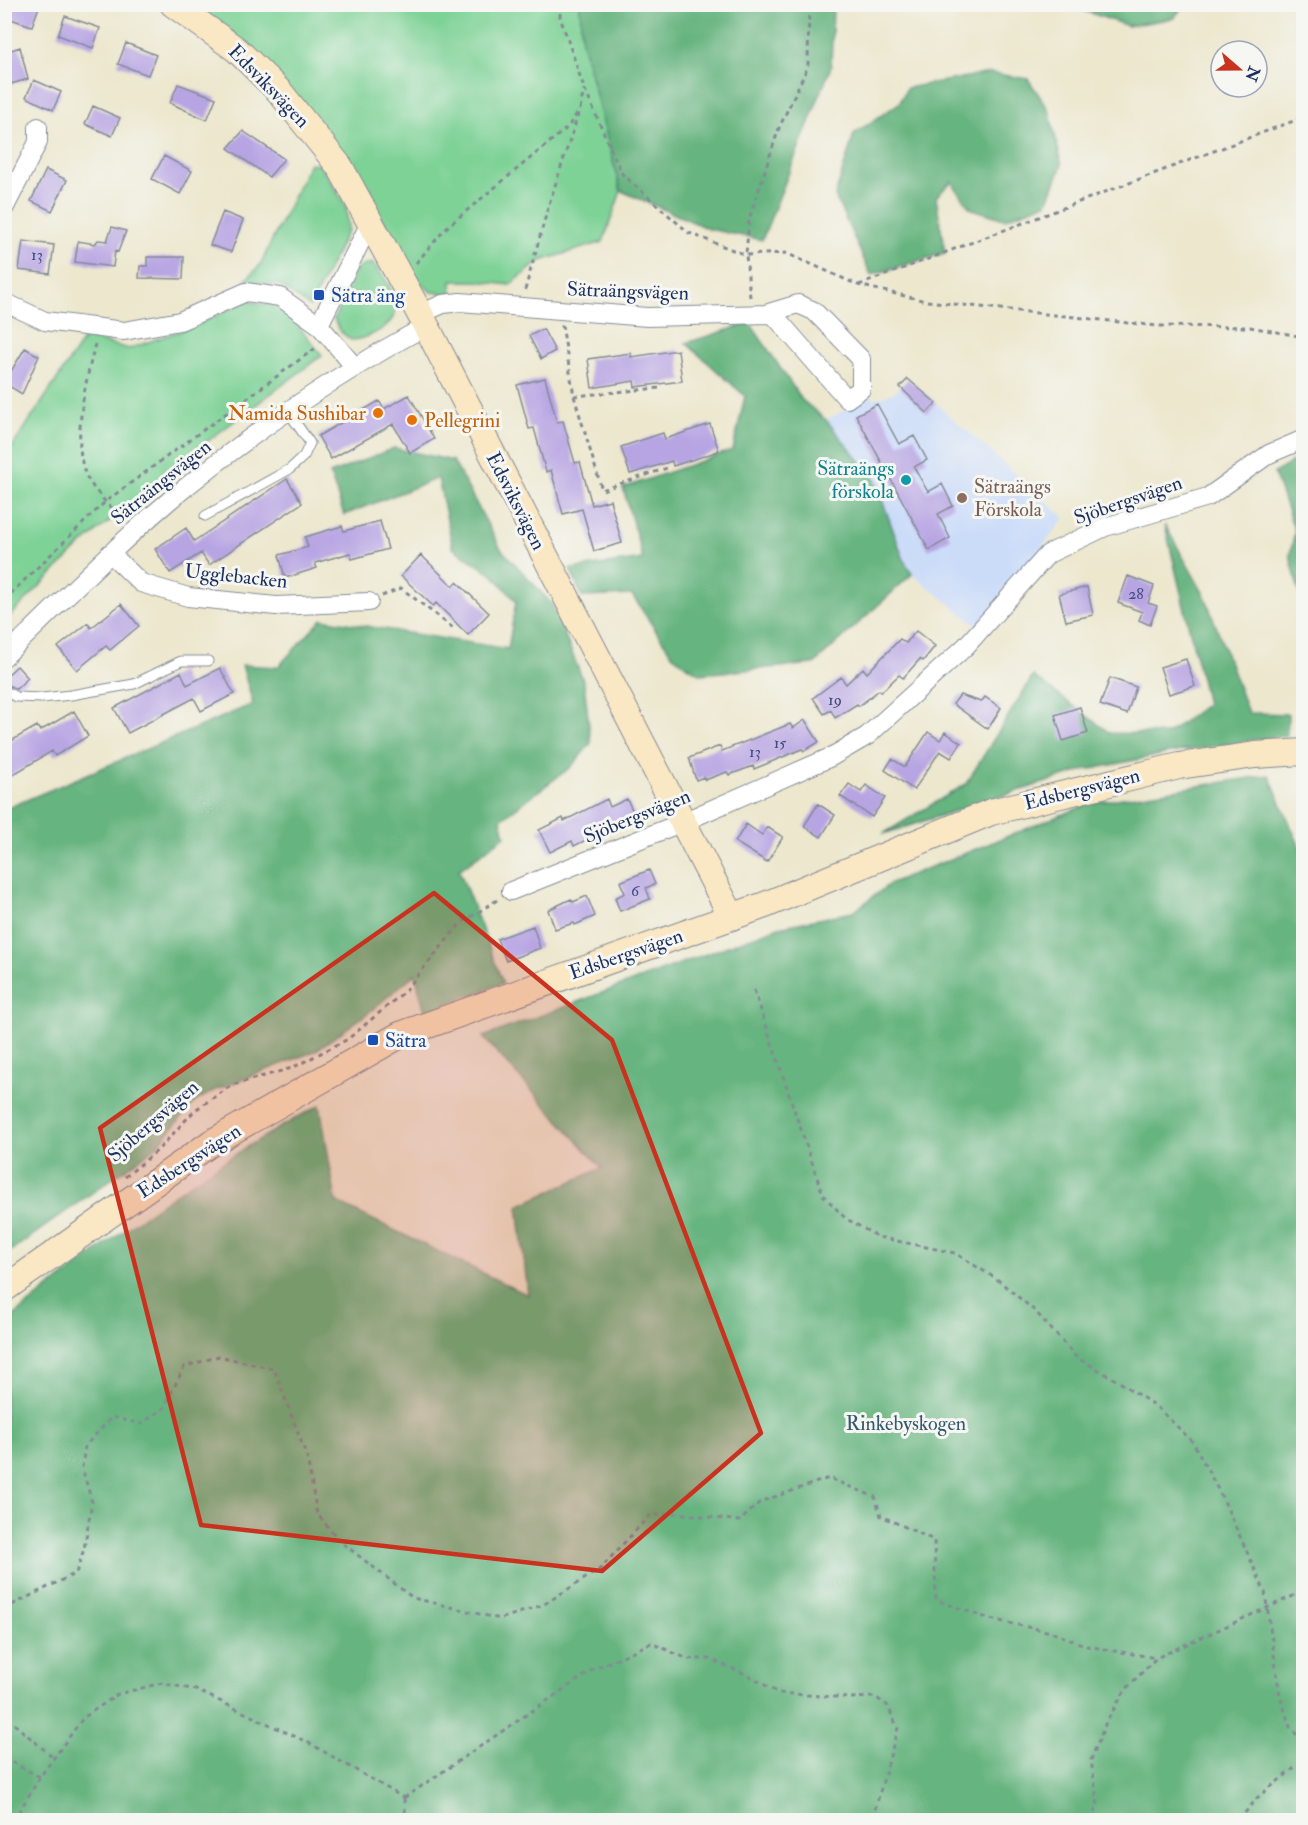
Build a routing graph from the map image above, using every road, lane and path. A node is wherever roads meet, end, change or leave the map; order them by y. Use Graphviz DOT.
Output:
graph roads {
  1 [pos="173,4"];
  2 [pos="560,4"];
  3 [pos="809,4"];
  4 [pos="584,88"];
  5 [pos="580,109"];
  6 [pos="1304,117"];
  7 [pos="38,127"];
  8 [pos="4,209"];
  9 [pos="371,221"];
  10 [pos="746,255"];
  11 [pos="416,263"];
  12 [pos="858,285"];
  13 [pos="4,302"];
  14 [pos="521,308"];
  15 [pos="560,312"];
  16 [pos="758,314"];
  17 [pos="423,320"];
  18 [pos="99,328"];
  19 [pos="324,332"];
  20 [pos="1304,337"];
  21 [pos="354,366"];
  22 [pos="659,388"];
  23 [pos="574,396"];
  24 [pos="289,413"];
  25 [pos="1304,439"];
  26 [pos="670,467"];
  27 [pos="106,501"];
  28 [pos="205,516"];
  29 [pos="134,532"];
  30 [pos="110,553"];
  31 [pos="4,600"];
  32 [pos="369,602"];
  33 [pos="453,628"];
  34 [pos="4,657"];
  35 [pos="208,661"];
  36 [pos="4,690"];
  37 [pos="1304,752"];
  38 [pos="683,822"];
  39 [pos="510,891"];
  40 [pos="732,917"];
  41 [pos="754,990"];
  42 [pos="124,1178"];
  43 [pos="4,1289"];
  44 [pos="1304,1591"];
  45 [pos="1269,1607"];
  46 [pos="4,1609"];
  47 [pos="1156,1658"];
  48 [pos="14,1724"];
  49 [pos="1304,1743"];
  50 [pos="4,1758"];
  51 [pos="54,1758"];
  52 [pos="1304,1765"];
  53 [pos="40,1777"];
  54 [pos="404,1798"];
  55 [pos="14,1821"];
  56 [pos="406,1821"];
  57 [pos="872,1821"];
  58 [pos="1089,1821"];
  59 [pos="1239,1821"];
  1 -- 9 [label="main road, Edsviksvägen"];
  2 -- 4 [label="path"];
  3 -- 10 [label="path"];
  4 -- 5 [label="path"];
  4 -- 10 [label="path"];
  5 -- 11 [label="path"];
  5 -- 14 [label="path"];
  6 -- 12 [label="path"];
  7 -- 8 [label="street"];
  9 -- 17 [label="main road, Edsviksvägen"];
  9 -- 19 [label="street"];
  10 -- 12 [label="path"];
  10 -- 16 [label="path"];
  12 -- 20 [label="path"];
  13 -- 18 [label="street"];
  14 -- 15 [label="street, Sätraängsvägen"];
  14 -- 17 [label="street, Sätraängsvägen"];
  15 -- 16 [label="street, Sätraängsvägen"];
  15 -- 23 [label="path"];
  16 -- 16 [label="street, Sätraängsvägen"];
  17 -- 21 [label="street, Sätraängsvägen"];
  17 -- 38 [label="main road, Edsviksvägen"];
  18 -- 19 [label="street"];
  18 -- 27 [label="path"];
  19 -- 21 [label="street"];
  19 -- 27 [label="path"];
  21 -- 24 [label="street, Sätraängsvägen"];
  22 -- 23 [label="path"];
  23 -- 26 [label="path"];
  24 -- 28 [label="lane"];
  24 -- 29 [label="street, Sätraängsvägen"];
  25 -- 38 [label="street, Sjöbergsvägen"];
  27 -- 29 [label="path"];
  27 -- 31 [label="path"];
  29 -- 30 [label="street, Sätraängsvägen"];
  30 -- 32 [label="street, Ugglebacken"];
  30 -- 34 [label="street, Sätraängsvägen"];
  32 -- 33 [label="path"];
  35 -- 36 [label="lane"];
  37 -- 40 [label="main road, Edsbergsvägen"];
  38 -- 39 [label="street, Sjöbergsvägen"];
  38 -- 40 [label="main road, Edsviksvägen"];
  39 -- 42 [label="path, Sjöbergsvägen"];
  40 -- 43 [label="main road, Edsbergsvägen"];
  41 -- 45 [label="path"];
  44 -- 45 [label="path"];
  45 -- 47 [label="path"];
  45 -- 49 [label="path"];
  46 -- 47 [label="path"];
  47 -- 58 [label="path"];
  48 -- 51 [label="path"];
  50 -- 53 [label="path"];
  51 -- 53 [label="path"];
  51 -- 54 [label="path"];
  52 -- 59 [label="path"];
  53 -- 55 [label="path"];
  54 -- 56 [label="path"];
  54 -- 57 [label="path"];
}
